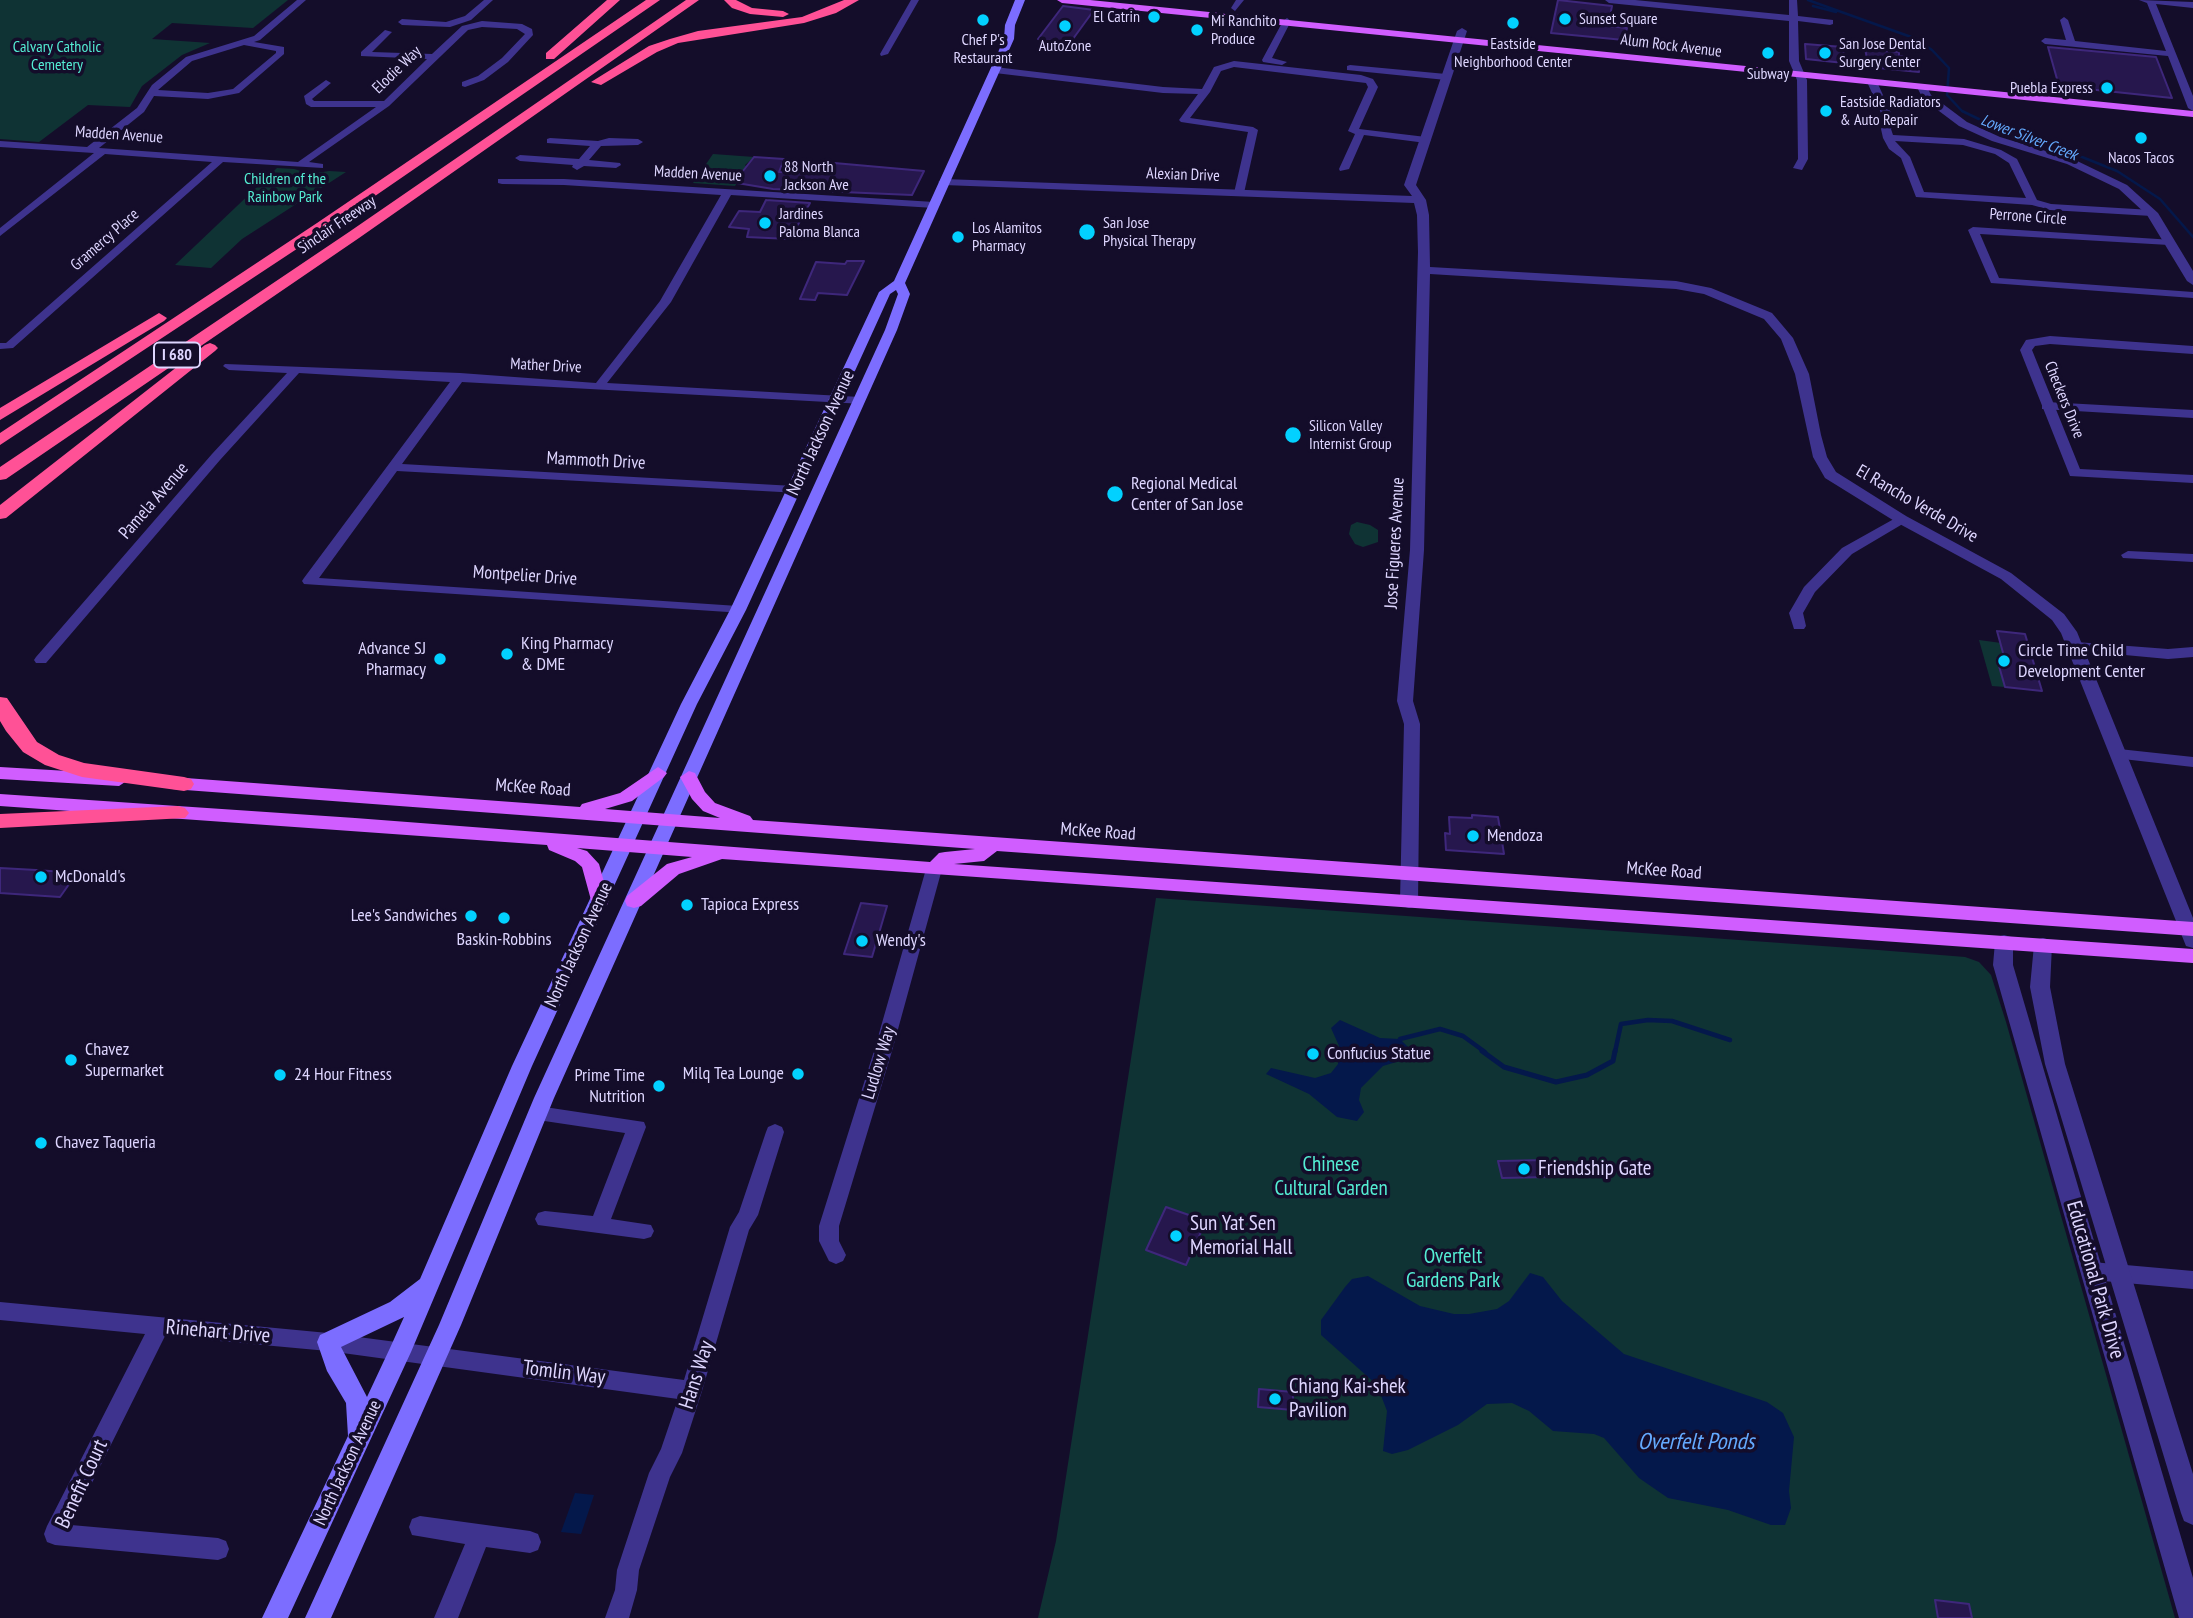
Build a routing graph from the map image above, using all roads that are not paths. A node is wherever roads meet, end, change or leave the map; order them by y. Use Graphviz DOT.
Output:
graph roads {
  1 [pos="302,0"];
  2 [pos="489,0"];
  3 [pos="614,0"];
  4 [pos="654,0"];
  5 [pos="692,0"];
  6 [pos="730,0"];
  7 [pos="831,0"];
  8 [pos="853,0"];
  9 [pos="915,0"];
  10 [pos="1020,0"];
  11 [pos="1062,0"];
  12 [pos="1167,0"];
  13 [pos="1609,0"];
  14 [pos="1793,0"];
  15 [pos="2142,0"];
  16 [pos="2150,0"];
  17 [pos="1237,4"];
  18 [pos="2193,5"];
  19 [pos="1792,18"];
  20 [pos="2064,20"];
  21 [pos="1287,21"];
  22 [pos="402,22"];
  23 [pos="1830,22"];
  24 [pos="388,32"];
  25 [pos="1461,35"];
  26 [pos="2045,41"];
  27 [pos="247,43"];
  28 [pos="2071,44"];
  29 [pos="884,54"];
  30 [pos="2170,54"];
  31 [pos="432,57"];
  32 [pos="1796,65"];
  33 [pos="995,70"];
  34 [pos="1801,76"];
  35 [pos="1446,78"];
  36 [pos="326,83"];
  37 [pos="465,84"];
  38 [pos="1873,84"];
  39 [pos="1928,85"];
  40 [pos="1205,92"];
  41 [pos="153,93"];
  42 [pos="386,104"];
  43 [pos="2193,108"];
  44 [pos="1361,132"];
  45 [pos="1888,138"];
  46 [pos="1426,140"];
  47 [pos="550,141"];
  48 [pos="638,142"];
  49 [pos="0,144"];
  50 [pos="598,144"];
  51 [pos="91,149"];
  52 [pos="103,150"];
  53 [pos="222,158"];
  54 [pos="520,158"];
  55 [pos="302,163"];
  56 [pos="580,163"];
  57 [pos="616,165"];
  58 [pos="319,166"];
  59 [pos="1798,167"];
  60 [pos="1344,169"];
  61 [pos="402,171"];
  62 [pos="502,181"];
  63 [pos="564,182"];
  64 [pos="944,182"];
  65 [pos="424,186"];
  66 [pos="728,192"];
  67 [pos="1240,193"];
  68 [pos="1420,200"];
  69 [pos="2033,202"];
  70 [pos="934,205"];
  71 [pos="2152,213"];
  72 [pos="322,226"];
  73 [pos="0,233"];
  74 [pos="354,235"];
  75 [pos="2169,242"];
  76 [pos="1423,270"];
  77 [pos="2193,281"];
  78 [pos="899,283"];
  79 [pos="2193,295"];
  80 [pos="4,346"];
  81 [pos="2193,350"];
  82 [pos="229,366"];
  83 [pos="297,369"];
  84 [pos="460,377"];
  85 [pos="600,385"];
  86 [pos="836,400"];
  87 [pos="860,401"];
  88 [pos="2046,406"];
  89 [pos="2193,414"];
  90 [pos="0,415"];
  91 [pos="0,440"];
  92 [pos="395,467"];
  93 [pos="53,470"];
  94 [pos="0,475"];
  95 [pos="2193,479"];
  96 [pos="794,490"];
  97 [pos="0,503"];
  98 [pos="0,514"];
  99 [pos="1901,519"];
  100 [pos="2128,555"];
  101 [pos="2193,558"];
  102 [pos="750,586"];
  103 [pos="738,610"];
  104 [pos="761,620"];
  105 [pos="1799,626"];
  106 [pos="2076,647"];
  107 [pos="2193,652"];
  108 [pos="41,660"];
  109 [pos="0,703"];
  110 [pos="2119,754"];
  111 [pos="2193,762"];
  112 [pos="0,773"];
  113 [pos="658,773"];
  114 [pos="689,777"];
  115 [pos="184,784"];
  116 [pos="0,800"];
  117 [pos="551,810"];
  118 [pos="178,813"];
  119 [pos="638,817"];
  120 [pos="670,820"];
  121 [pos="0,821"];
  122 [pos="764,827"];
  123 [pos="529,837"];
  124 [pos="993,845"];
  125 [pos="625,846"];
  126 [pos="659,848"];
  127 [pos="727,853"];
  128 [pos="934,869"];
  129 [pos="1409,875"];
  130 [pos="600,900"];
  131 [pos="634,901"];
  132 [pos="1409,901"];
  133 [pos="2191,933"];
  134 [pos="2004,942"];
  135 [pos="2043,945"];
  136 [pos="2193,956"];
  137 [pos="538,1114"];
  138 [pos="775,1132"];
  139 [pos="545,1219"];
  140 [pos="599,1226"];
  141 [pos="644,1231"];
  142 [pos="836,1255"];
  143 [pos="2092,1271"];
  144 [pos="2119,1272"];
  145 [pos="2193,1280"];
  146 [pos="430,1284"];
  147 [pos="0,1311"];
  148 [pos="159,1327"];
  149 [pos="328,1342"];
  150 [pos="400,1352"];
  151 [pos="435,1357"];
  152 [pos="692,1391"];
  153 [pos="359,1438"];
  154 [pos="2193,1513"];
  155 [pos="420,1527"];
  156 [pos="480,1535"];
  157 [pos="530,1542"];
  158 [pos="218,1549"];
  159 [pos="275,1618"];
  160 [pos="318,1618"];
  161 [pos="446,1618"];
  162 [pos="617,1618"];
  163 [pos="2192,1618"];
  1 -- 27 [label="street"];
  2 -- 22 [label="street"];
  3 -- 61 [label="highway"];
  4 -- 61 [label="highway, Sinclair Freeway / I 680"];
  5 -- 65 [label="highway, Sinclair Freeway / I 680"];
  6 -- 7 [label="highway"];
  8 -- 65 [label="highway"];
  9 -- 29 [label="street"];
  10 -- 33 [label="main road, North Jackson Avenue"];
  11 -- 21 [label="main road, Alum Rock Avenue"];
  12 -- 17 [label="main road, Alum Rock Avenue"];
  13 -- 19 [label="street"];
  14 -- 19 [label="street"];
  15 -- 16 [label="street"];
  16 -- 18 [label="street"];
  16 -- 30 [label="street"];
  17 -- 25 [label="main road, Alum Rock Avenue"];
  19 -- 23 [label="street"];
  19 -- 32 [label="street"];
  20 -- 28 [label="street"];
  21 -- 25 [label="main road, Alum Rock Avenue"];
  21 -- 35 [label="street"];
  24 -- 31 [label="street"];
  25 -- 32 [label="main road, Alum Rock Avenue"];
  25 -- 34 [label="main road, Alum Rock Avenue"];
  25 -- 35 [label="street, Jose Figueres Avenue"];
  26 -- 28 [label="street"];
  27 -- 41 [label="street"];
  27 -- 41 [label="street"];
  28 -- 30 [label="street"];
  30 -- 43 [label="street"];
  31 -- 37 [label="street, Elodie Way"];
  31 -- 42 [label="street, Elodie Way"];
  32 -- 34 [label="street"];
  32 -- 39 [label="main road, Alum Rock Avenue"];
  33 -- 40 [label="street"];
  33 -- 64 [label="main road, North Jackson Avenue"];
  34 -- 38 [label="main road, Alum Rock Avenue"];
  34 -- 59 [label="street"];
  35 -- 46 [label="street, Jose Figueres Avenue"];
  36 -- 42 [label="street"];
  38 -- 39 [label="main road, Alum Rock Avenue"];
  38 -- 45 [label="street"];
  39 -- 43 [label="main road, Alum Rock Avenue"];
  39 -- 71 [label="street"];
  40 -- 44 [label="street"];
  40 -- 67 [label="street"];
  41 -- 51 [label="street"];
  42 -- 55 [label="street, Elodie Way"];
  44 -- 46 [label="street"];
  44 -- 60 [label="street"];
  45 -- 69 [label="street"];
  45 -- 69 [label="street"];
  46 -- 68 [label="street, Jose Figueres Avenue"];
  47 -- 50 [label="street"];
  48 -- 50 [label="street"];
  49 -- 51 [label="street, Madden Avenue"];
  50 -- 56 [label="street"];
  51 -- 52 [label="street, Madden Avenue"];
  52 -- 53 [label="street, Madden Avenue"];
  52 -- 73 [label="street"];
  53 -- 55 [label="street, Madden Avenue"];
  53 -- 80 [label="street, Gramercy Place"];
  54 -- 56 [label="street"];
  55 -- 58 [label="street, Madden Avenue"];
  56 -- 57 [label="street"];
  56 -- 63 [label="street"];
  61 -- 72 [label="highway, Sinclair Freeway / I 680"];
  62 -- 63 [label="street, Madden Avenue"];
  63 -- 66 [label="street, Madden Avenue"];
  64 -- 67 [label="street, Alexian Drive"];
  64 -- 70 [label="main road, North Jackson Avenue"];
  65 -- 74 [label="highway, Sinclair Freeway / I 680"];
  66 -- 70 [label="street, Madden Avenue"];
  66 -- 85 [label="street"];
  67 -- 68 [label="street, Alexian Drive"];
  68 -- 76 [label="street, Jose Figueres Avenue"];
  69 -- 71 [label="street"];
  70 -- 78 [label="main road, North Jackson Avenue"];
  71 -- 75 [label="street"];
  72 -- 90 [label="highway"];
  72 -- 91 [label="highway, Sinclair Freeway / I 680"];
  74 -- 93 [label="highway"];
  74 -- 94 [label="highway, Sinclair Freeway / I 680"];
  75 -- 77 [label="street"];
  75 -- 79 [label="street, Perrone Circle"];
  76 -- 99 [label="street, El Rancho Verde Drive"];
  76 -- 129 [label="street, Jose Figueres Avenue"];
  78 -- 86 [label="main road, North Jackson Avenue"];
  78 -- 87 [label="main road, North Jackson Avenue"];
  81 -- 88 [label="street, Checkers Drive"];
  82 -- 83 [label="street, Mather Drive"];
  83 -- 84 [label="street, Mather Drive"];
  83 -- 108 [label="street, Pamela Avenue"];
  84 -- 85 [label="street, Mather Drive"];
  84 -- 92 [label="street"];
  85 -- 86 [label="street, Mather Drive"];
  86 -- 87 [label="street, Mather Drive"];
  86 -- 96 [label="main road, North Jackson Avenue"];
  87 -- 104 [label="main road, North Jackson Avenue"];
  88 -- 89 [label="street"];
  88 -- 95 [label="street, Checkers Drive"];
  92 -- 96 [label="street, Mammoth Drive"];
  92 -- 103 [label="street, Montpelier Drive"];
  93 -- 97 [label="highway"];
  93 -- 98 [label="highway"];
  96 -- 102 [label="main road, North Jackson Avenue"];
  99 -- 105 [label="street"];
  99 -- 106 [label="street, El Rancho Verde Drive"];
  100 -- 101 [label="street"];
  102 -- 103 [label="main road, North Jackson Avenue"];
  102 -- 104 [label="main road"];
  103 -- 113 [label="main road, North Jackson Avenue"];
  104 -- 114 [label="main road, North Jackson Avenue"];
  106 -- 107 [label="street"];
  106 -- 110 [label="street, El Rancho Verde Drive"];
  109 -- 115 [label="highway"];
  110 -- 111 [label="street"];
  110 -- 133 [label="street, El Rancho Verde Drive"];
  112 -- 115 [label="main road, McKee Road"];
  113 -- 117 [label="main road"];
  113 -- 119 [label="main road, North Jackson Avenue"];
  114 -- 120 [label="main road, North Jackson Avenue"];
  114 -- 122 [label="main road"];
  115 -- 117 [label="main road, McKee Road"];
  116 -- 118 [label="main road"];
  117 -- 119 [label="main road, McKee Road"];
  118 -- 121 [label="highway"];
  118 -- 123 [label="main road"];
  119 -- 120 [label="main road, McKee Road"];
  119 -- 125 [label="main road, North Jackson Avenue"];
  120 -- 122 [label="main road, McKee Road"];
  120 -- 126 [label="main road, North Jackson Avenue"];
  122 -- 124 [label="main road, McKee Road"];
  123 -- 125 [label="main road"];
  123 -- 130 [label="main road"];
  124 -- 128 [label="main road"];
  124 -- 129 [label="main road, McKee Road"];
  125 -- 126 [label="main road"];
  125 -- 130 [label="main road, North Jackson Avenue"];
  126 -- 127 [label="main road"];
  126 -- 131 [label="main road, North Jackson Avenue"];
  127 -- 128 [label="main road"];
  127 -- 131 [label="main road"];
  128 -- 132 [label="main road"];
  128 -- 142 [label="street, Ludlow Way"];
  129 -- 132 [label="street, Jose Figueres Avenue"];
  129 -- 133 [label="main road, McKee Road"];
  130 -- 146 [label="main road, North Jackson Avenue"];
  131 -- 137 [label="main road, North Jackson Avenue"];
  132 -- 134 [label="main road"];
  134 -- 135 [label="main road"];
  134 -- 143 [label="street, Educational Park Drive"];
  135 -- 136 [label="main road"];
  135 -- 144 [label="street, Educational Park Drive"];
  137 -- 140 [label="street"];
  137 -- 151 [label="main road, North Jackson Avenue"];
  138 -- 152 [label="street, Hans Way"];
  139 -- 140 [label="street"];
  140 -- 141 [label="street"];
  143 -- 144 [label="street"];
  143 -- 163 [label="street, Educational Park Drive"];
  144 -- 145 [label="street"];
  144 -- 154 [label="street, Educational Park Drive"];
  146 -- 149 [label="main road"];
  146 -- 150 [label="main road, North Jackson Avenue"];
  147 -- 148 [label="street, Rinehart Drive"];
  148 -- 149 [label="street, Rinehart Drive"];
  148 -- 158 [label="street, Benefit Court"];
  149 -- 150 [label="street, Rinehart Drive"];
  149 -- 153 [label="main road"];
  150 -- 151 [label="street, Rinehart Drive"];
  150 -- 153 [label="main road, North Jackson Avenue"];
  151 -- 152 [label="street, Tomlin Way"];
  151 -- 160 [label="main road, North Jackson Avenue"];
  152 -- 162 [label="street, Hans Way"];
  153 -- 159 [label="main road, North Jackson Avenue"];
  155 -- 156 [label="street"];
  156 -- 157 [label="street"];
  156 -- 161 [label="street"];
}
